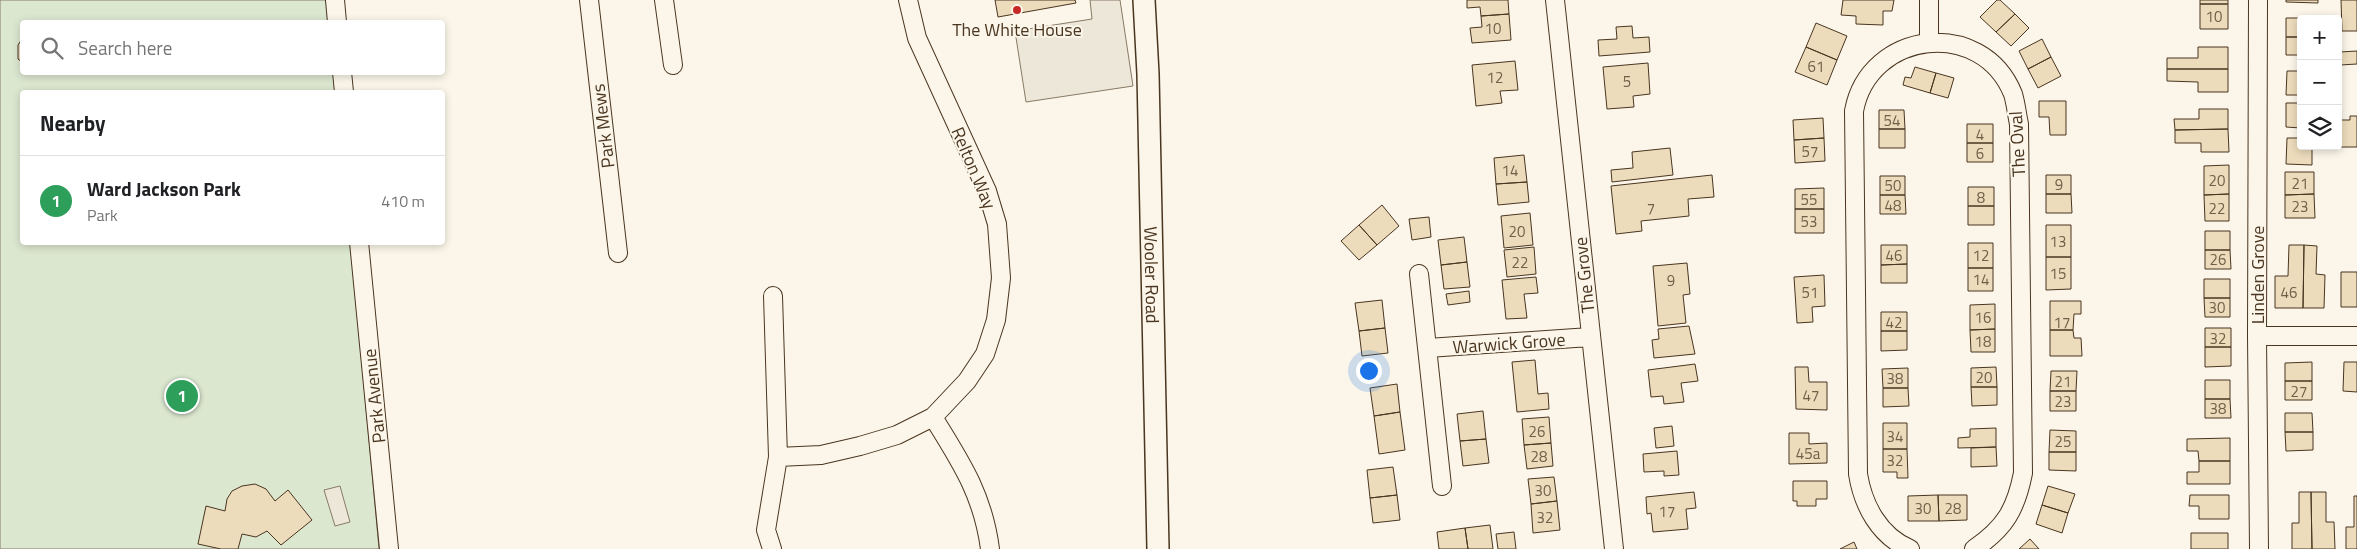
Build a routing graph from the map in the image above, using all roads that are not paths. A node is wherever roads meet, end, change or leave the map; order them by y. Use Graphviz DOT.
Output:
graph roads {
  1 [pos="335,0"];
  2 [pos="589,0"];
  3 [pos="664,0"];
  4 [pos="908,0"];
  5 [pos="1144,0"];
  6 [pos="1555,0"];
  7 [pos="1929,0"];
  8 [pos="2258,0"];
  9 [pos="338,20"];
  10 [pos="1929,42"];
  11 [pos="673,65"];
  12 [pos="342,75"];
  13 [pos="344,90"];
  14 [pos="359,245"];
  15 [pos="618,253"];
  16 [pos="1419,274"];
  17 [pos="773,296"];
  18 [pos="2257,336"];
  19 [pos="2357,336"];
  20 [pos="1590,337"];
  21 [pos="1428,348"];
  22 [pos="933,417"];
  23 [pos="778,457"];
  24 [pos="1442,486"];
  25 [pos="389,549"];
  26 [pos="772,549"];
  27 [pos="990,549"];
  28 [pos="1158,549"];
  29 [pos="1614,549"];
  30 [pos="1910,549"];
  31 [pos="1974,549"];
  32 [pos="2259,549"];
  1 -- 9 [label="street"];
  2 -- 15 [label="street, Park Mews"];
  3 -- 11 [label="street"];
  4 -- 22 [label="street, Relton Way"];
  5 -- 28 [label="street, Wooler Road"];
  6 -- 20 [label="street, The Grove"];
  7 -- 10 [label="street"];
  8 -- 18 [label="street, Linden Grove"];
  10 -- 30 [label="street, The Oval"];
  10 -- 31 [label="street, The Oval"];
  12 -- 13 [label="street"];
  14 -- 25 [label="street, Park Avenue"];
  16 -- 21 [label="street, Warwick Grove"];
  17 -- 23 [label="street"];
  18 -- 19 [label="street"];
  18 -- 32 [label="street, Linden Grove"];
  20 -- 21 [label="street, Warwick Grove"];
  20 -- 29 [label="street, The Grove"];
  21 -- 24 [label="street, Warwick Grove"];
  22 -- 23 [label="street"];
  22 -- 27 [label="street"];
  23 -- 26 [label="street"];
}
